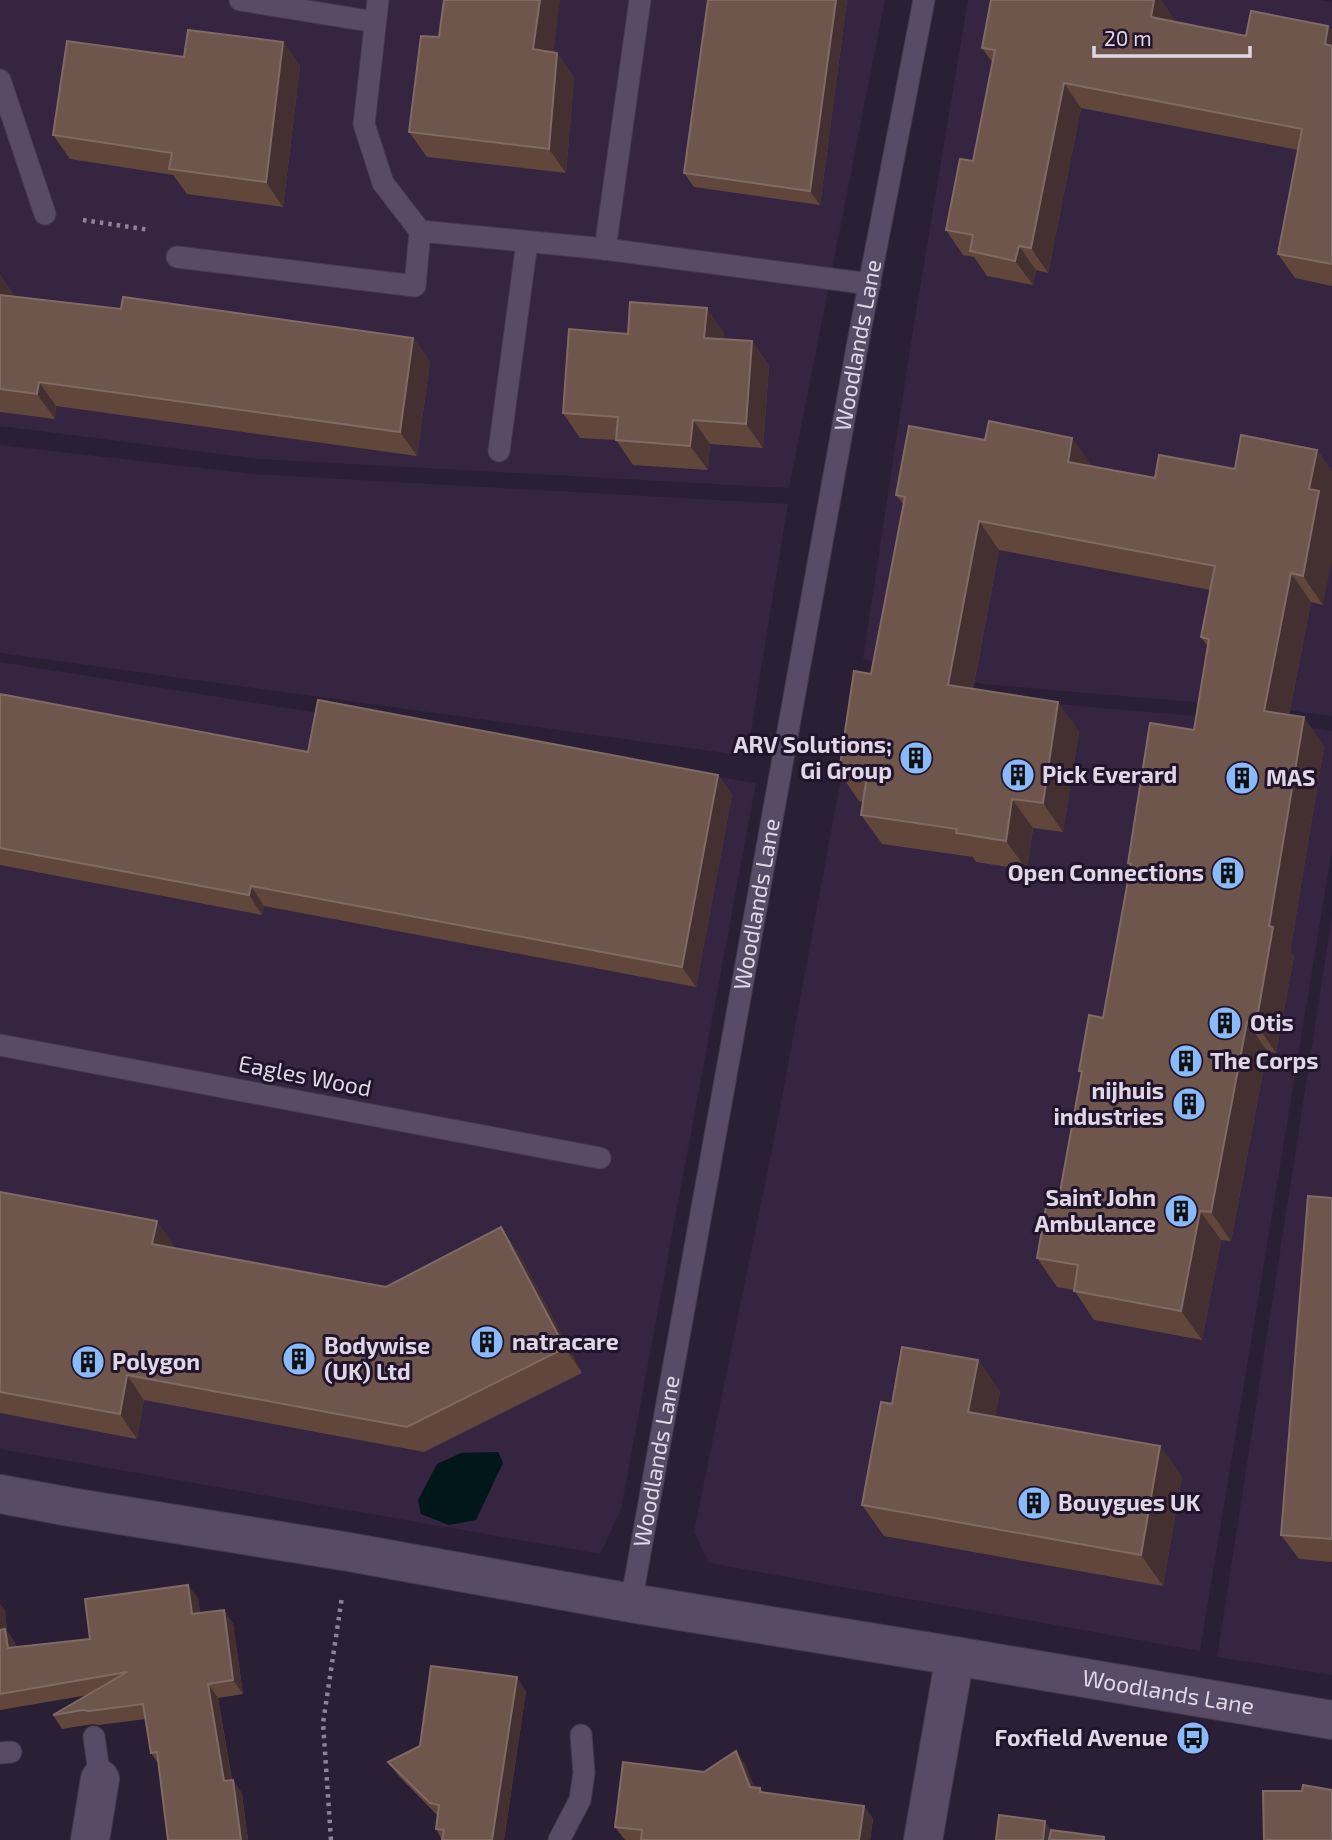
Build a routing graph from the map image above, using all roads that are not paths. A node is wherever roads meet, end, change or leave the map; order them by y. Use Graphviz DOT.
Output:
graph roads {
  1 [pos="240,0"];
  2 [pos="378,0"];
  3 [pos="640,0"];
  4 [pos="924,0"];
  5 [pos="375,22"];
  6 [pos="0,80"];
  7 [pos="45,214"];
  8 [pos="420,231"];
  9 [pos="527,242"];
  10 [pos="605,249"];
  11 [pos="177,257"];
  12 [pos="870,284"];
  13 [pos="499,451"];
  14 [pos="0,1045"];
  15 [pos="600,1158"];
  16 [pos="0,1494"];
  17 [pos="631,1603"];
  18 [pos="955,1656"];
  19 [pos="1332,1720"];
  20 [pos="581,1735"];
  21 [pos="94,1737"];
  22 [pos="100,1779"];
  23 [pos="90,1840"];
  24 [pos="559,1840"];
  25 [pos="923,1840"];
  1 -- 5 [label="lane"];
  2 -- 5 [label="lane"];
  3 -- 10 [label="lane"];
  4 -- 12 [label="lane, Woodlands Lane"];
  5 -- 8 [label="lane"];
  6 -- 7 [label="lane"];
  8 -- 9 [label="lane"];
  8 -- 11 [label="lane"];
  9 -- 10 [label="lane"];
  9 -- 13 [label="lane"];
  10 -- 12 [label="lane"];
  12 -- 17 [label="lane, Woodlands Lane"];
  14 -- 15 [label="lane, Eagles Wood"];
  16 -- 17 [label="street, Woodlands Lane"];
  17 -- 18 [label="street, Woodlands Lane"];
  18 -- 19 [label="street, Woodlands Lane"];
  18 -- 25 [label="street"];
  20 -- 24 [label="lane"];
  21 -- 22 [label="lane"];
  22 -- 23 [label="street"];
}
